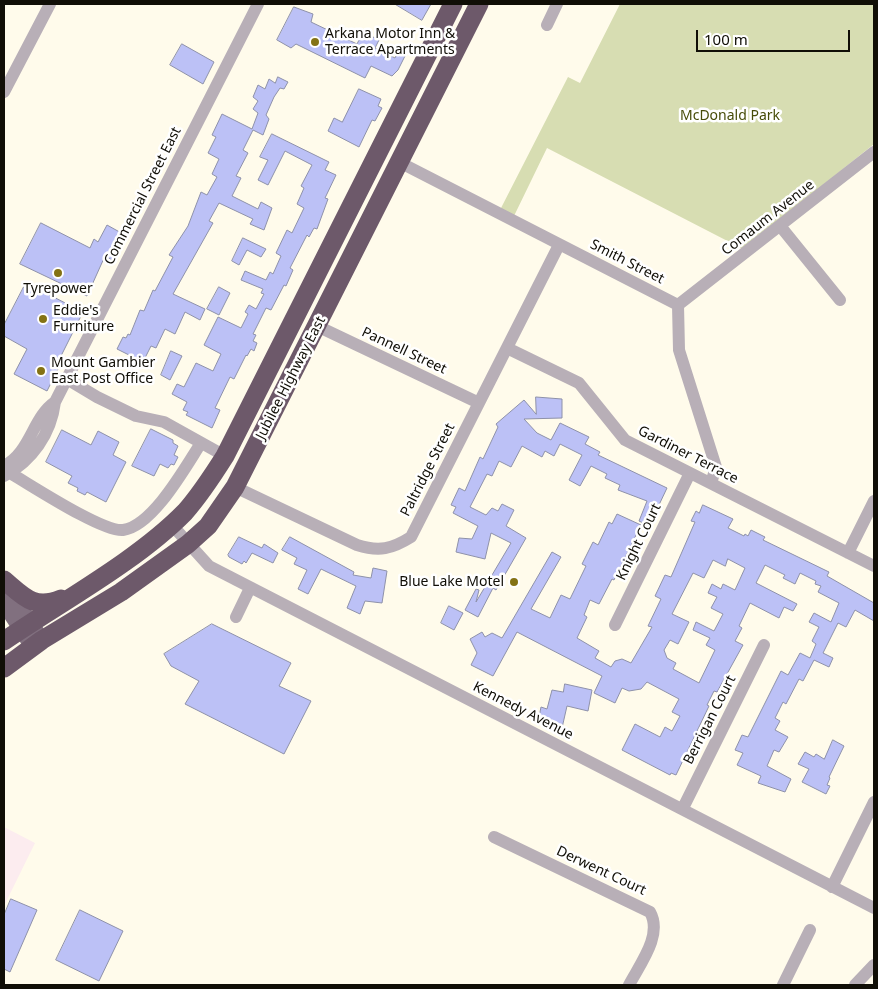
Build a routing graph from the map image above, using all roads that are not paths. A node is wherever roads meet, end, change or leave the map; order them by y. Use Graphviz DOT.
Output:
graph roads {
  1 [pos="50,4"];
  2 [pos="258,4"];
  3 [pos="453,4"];
  4 [pos="479,4"];
  5 [pos="557,4"];
  6 [pos="547,25"];
  7 [pos="413,83"];
  8 [pos="4,92"];
  9 [pos="433,93"];
  10 [pos="874,152"];
  11 [pos="398,162"];
  12 [pos="782,227"];
  13 [pos="335,239"];
  14 [pos="560,245"];
  15 [pos="355,249"];
  16 [pos="840,300"];
  17 [pos="678,305"];
  18 [pos="317,326"];
  19 [pos="507,348"];
  20 [pos="67,378"];
  21 [pos="479,403"];
  22 [pos="201,443"];
  23 [pos="225,456"];
  24 [pos="6,472"];
  25 [pos="690,473"];
  26 [pos="711,483"];
  27 [pos="235,487"];
  28 [pos="874,501"];
  29 [pos="171,524"];
  30 [pos="188,544"];
  31 [pos="848,553"];
  32 [pos="874,566"];
  33 [pos="4,582"];
  34 [pos="250,588"];
  35 [pos="72,595"];
  36 [pos="4,604"];
  37 [pos="236,617"];
  38 [pos="614,625"];
  39 [pos="26,626"];
  40 [pos="4,641"];
  41 [pos="38,644"];
  42 [pos="764,645"];
  43 [pos="4,668"];
  44 [pos="874,802"];
  45 [pos="682,808"];
  46 [pos="494,837"];
  47 [pos="832,887"];
  48 [pos="874,908"];
  49 [pos="810,930"];
  50 [pos="874,966"];
  51 [pos="630,985"];
  52 [pos="783,985"];
  53 [pos="855,985"];
  1 -- 8 [label="street"];
  2 -- 20 [label="street, Commercial Street East"];
  3 -- 7 [label="highway, Jubilee Highway East"];
  4 -- 9 [label="highway, Jubilee Highway East"];
  5 -- 6 [label="street"];
  7 -- 9 [label="highway"];
  7 -- 13 [label="highway, Jubilee Highway East"];
  9 -- 11 [label="highway, Jubilee Highway East"];
  10 -- 12 [label="street, Comaum Avenue"];
  11 -- 14 [label="street, Smith Street"];
  11 -- 15 [label="highway, Jubilee Highway East"];
  12 -- 16 [label="street"];
  12 -- 17 [label="street, Comaum Avenue"];
  13 -- 15 [label="highway"];
  13 -- 23 [label="highway, Jubilee Highway East"];
  14 -- 17 [label="street, Smith Street"];
  14 -- 19 [label="street, Paltridge Street"];
  15 -- 18 [label="highway, Jubilee Highway East"];
  17 -- 26 [label="street"];
  18 -- 21 [label="street, Pannell Street"];
  18 -- 27 [label="highway, Jubilee Highway East"];
  19 -- 21 [label="street, Paltridge Street"];
  19 -- 25 [label="street, Gardiner Terrace"];
  20 -- 22 [label="street"];
  20 -- 24 [label="street, Commercial Street East"];
  21 -- 27 [label="street, Paltridge Street"];
  22 -- 23 [label="street"];
  22 -- 24 [label="street"];
  23 -- 29 [label="highway, Jubilee Highway East"];
  25 -- 26 [label="street, Gardiner Terrace"];
  25 -- 38 [label="street, Knight Court"];
  26 -- 31 [label="street, Gardiner Terrace"];
  27 -- 30 [label="highway, Jubilee Highway East"];
  28 -- 31 [label="street"];
  29 -- 30 [label="street, Kennedy Avenue"];
  29 -- 35 [label="highway, Jubilee Highway East"];
  30 -- 34 [label="street, Kennedy Avenue"];
  30 -- 41 [label="highway, Jubilee Highway East"];
  31 -- 32 [label="street, Gardiner Terrace"];
  33 -- 35 [label="highway"];
  33 -- 39 [label="main road"];
  34 -- 37 [label="street"];
  34 -- 45 [label="street, Kennedy Avenue"];
  35 -- 39 [label="highway, Jubilee Highway East"];
  36 -- 39 [label="main road"];
  39 -- 40 [label="highway, Jubilee Highway East"];
  39 -- 41 [label="main road"];
  41 -- 43 [label="highway, Jubilee Highway East"];
  42 -- 45 [label="street, Berrigan Court"];
  44 -- 47 [label="street"];
  45 -- 47 [label="street, Kennedy Avenue"];
  46 -- 51 [label="street, Derwent Court"];
  47 -- 48 [label="street, Kennedy Avenue"];
  49 -- 52 [label="street"];
  50 -- 53 [label="street"];
}
